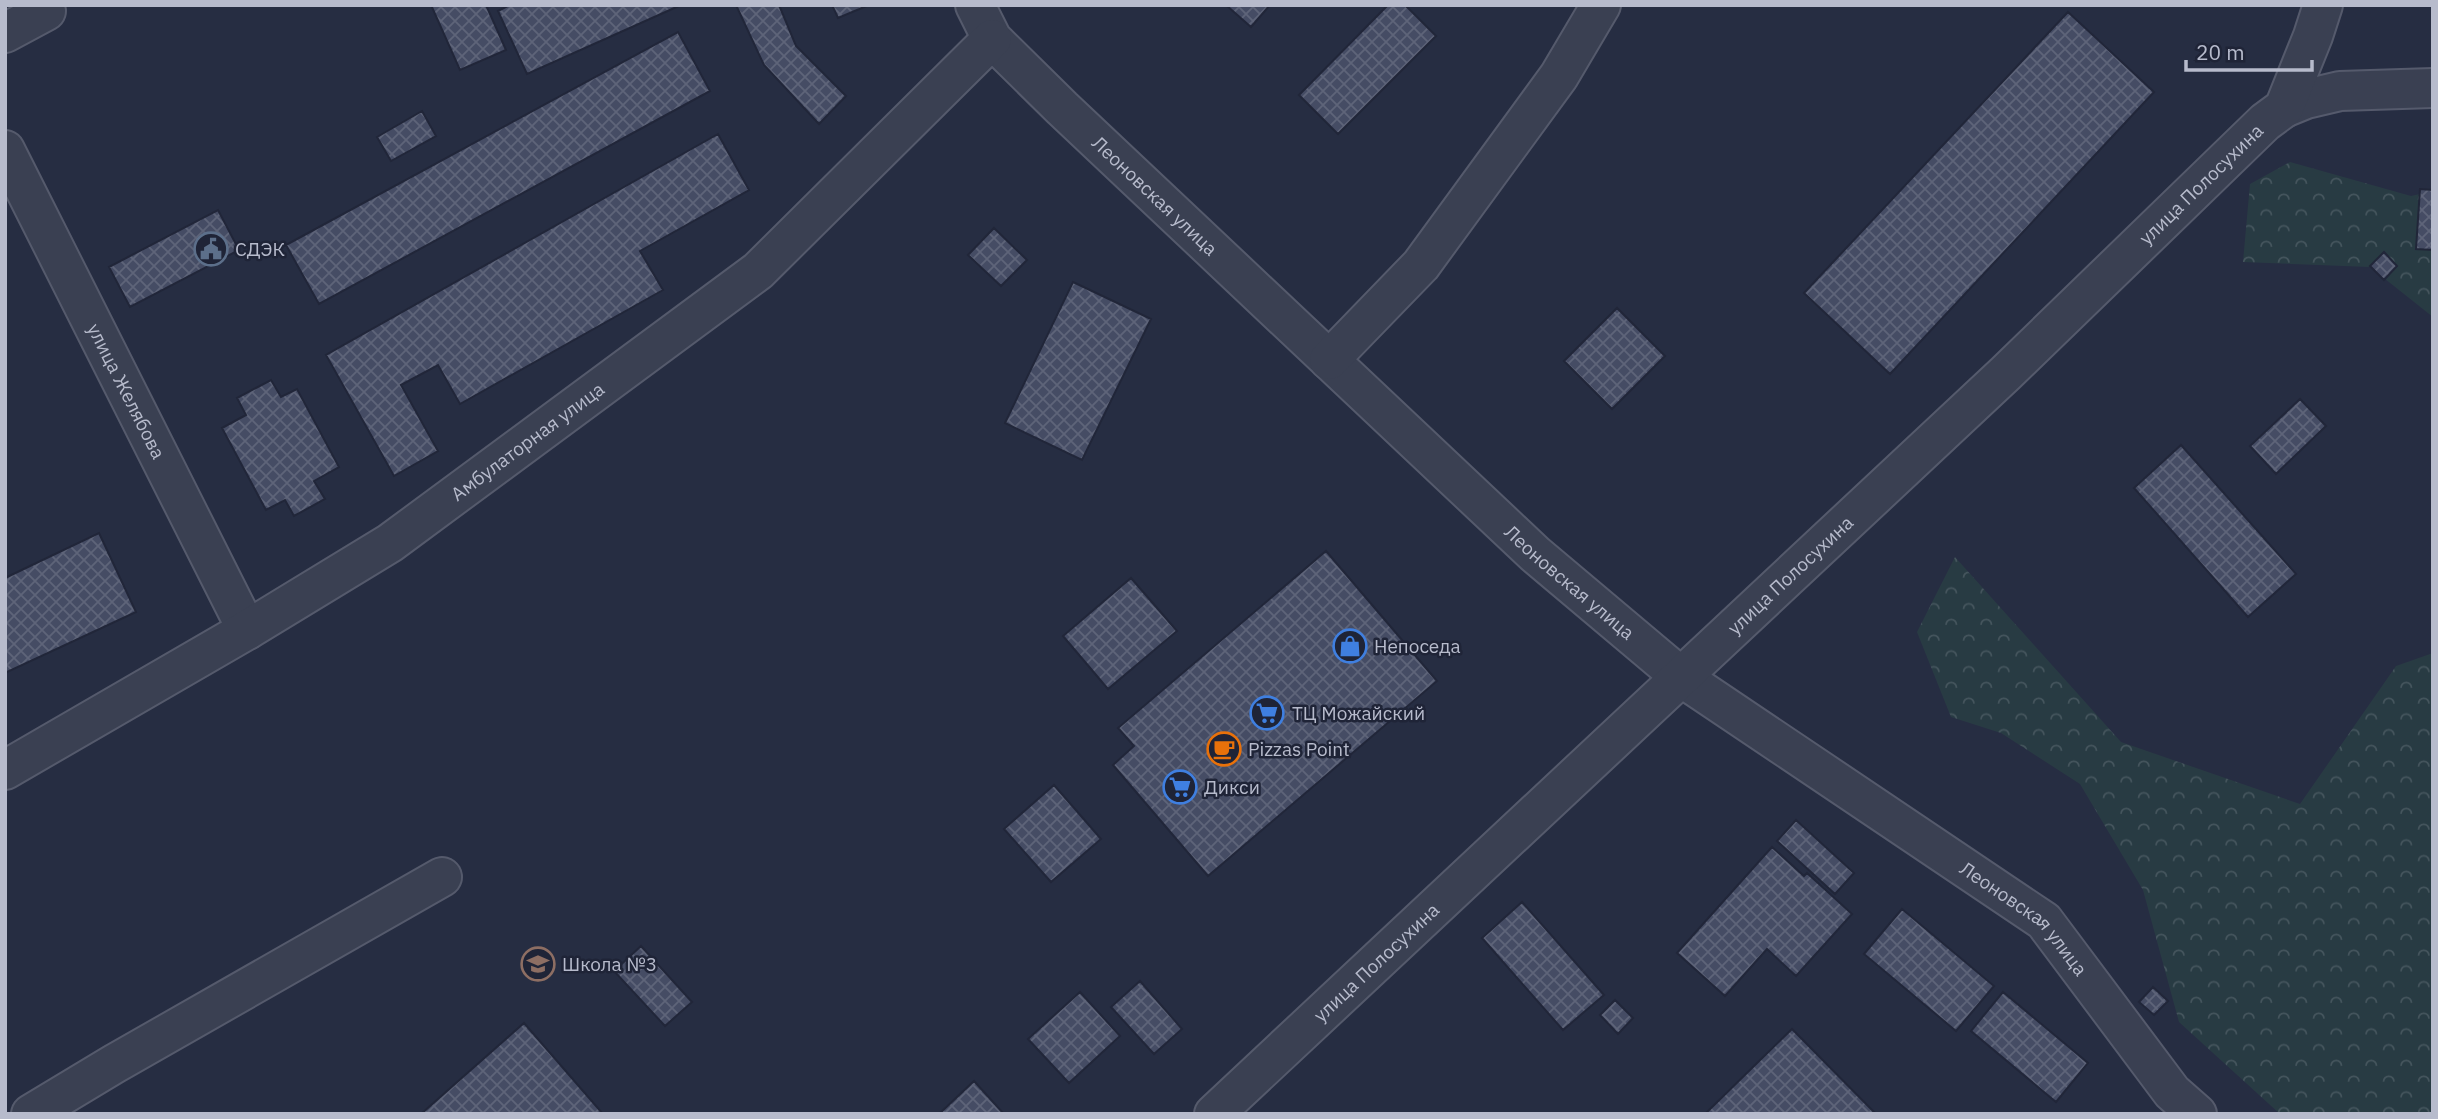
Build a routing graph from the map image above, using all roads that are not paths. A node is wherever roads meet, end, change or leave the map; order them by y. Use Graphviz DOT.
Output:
graph roads {
  1 [pos="975,5"];
  2 [pos="1601,5"];
  3 [pos="2323,5"];
  4 [pos="47,11"];
  5 [pos="5,33"];
  6 [pos="992,39"];
  7 [pos="2433,88"];
  8 [pos="2284,108"];
  9 [pos="5,150"];
  10 [pos="1329,359"];
  11 [pos="247,630"];
  12 [pos="1681,677"];
  13 [pos="5,770"];
  14 [pos="442,877"];
  15 [pos="31,1114"];
  16 [pos="1214,1114"];
  17 [pos="2197,1114"];
  1 -- 6 [label="street, Леоновская улица"];
  2 -- 10 [label="street"];
  3 -- 8 [label="street, улица Полосухина"];
  4 -- 5 [label="street"];
  6 -- 10 [label="street, Леоновская улица"];
  6 -- 11 [label="street, Амбулаторная улица"];
  7 -- 8 [label="street"];
  8 -- 12 [label="street, улица Полосухина"];
  9 -- 11 [label="street, улица Желябова"];
  10 -- 12 [label="street, Леоновская улица"];
  11 -- 13 [label="street, Амбулаторная улица"];
  12 -- 16 [label="street, улица Полосухина"];
  12 -- 17 [label="street, Леоновская улица"];
  14 -- 15 [label="street"];
}
